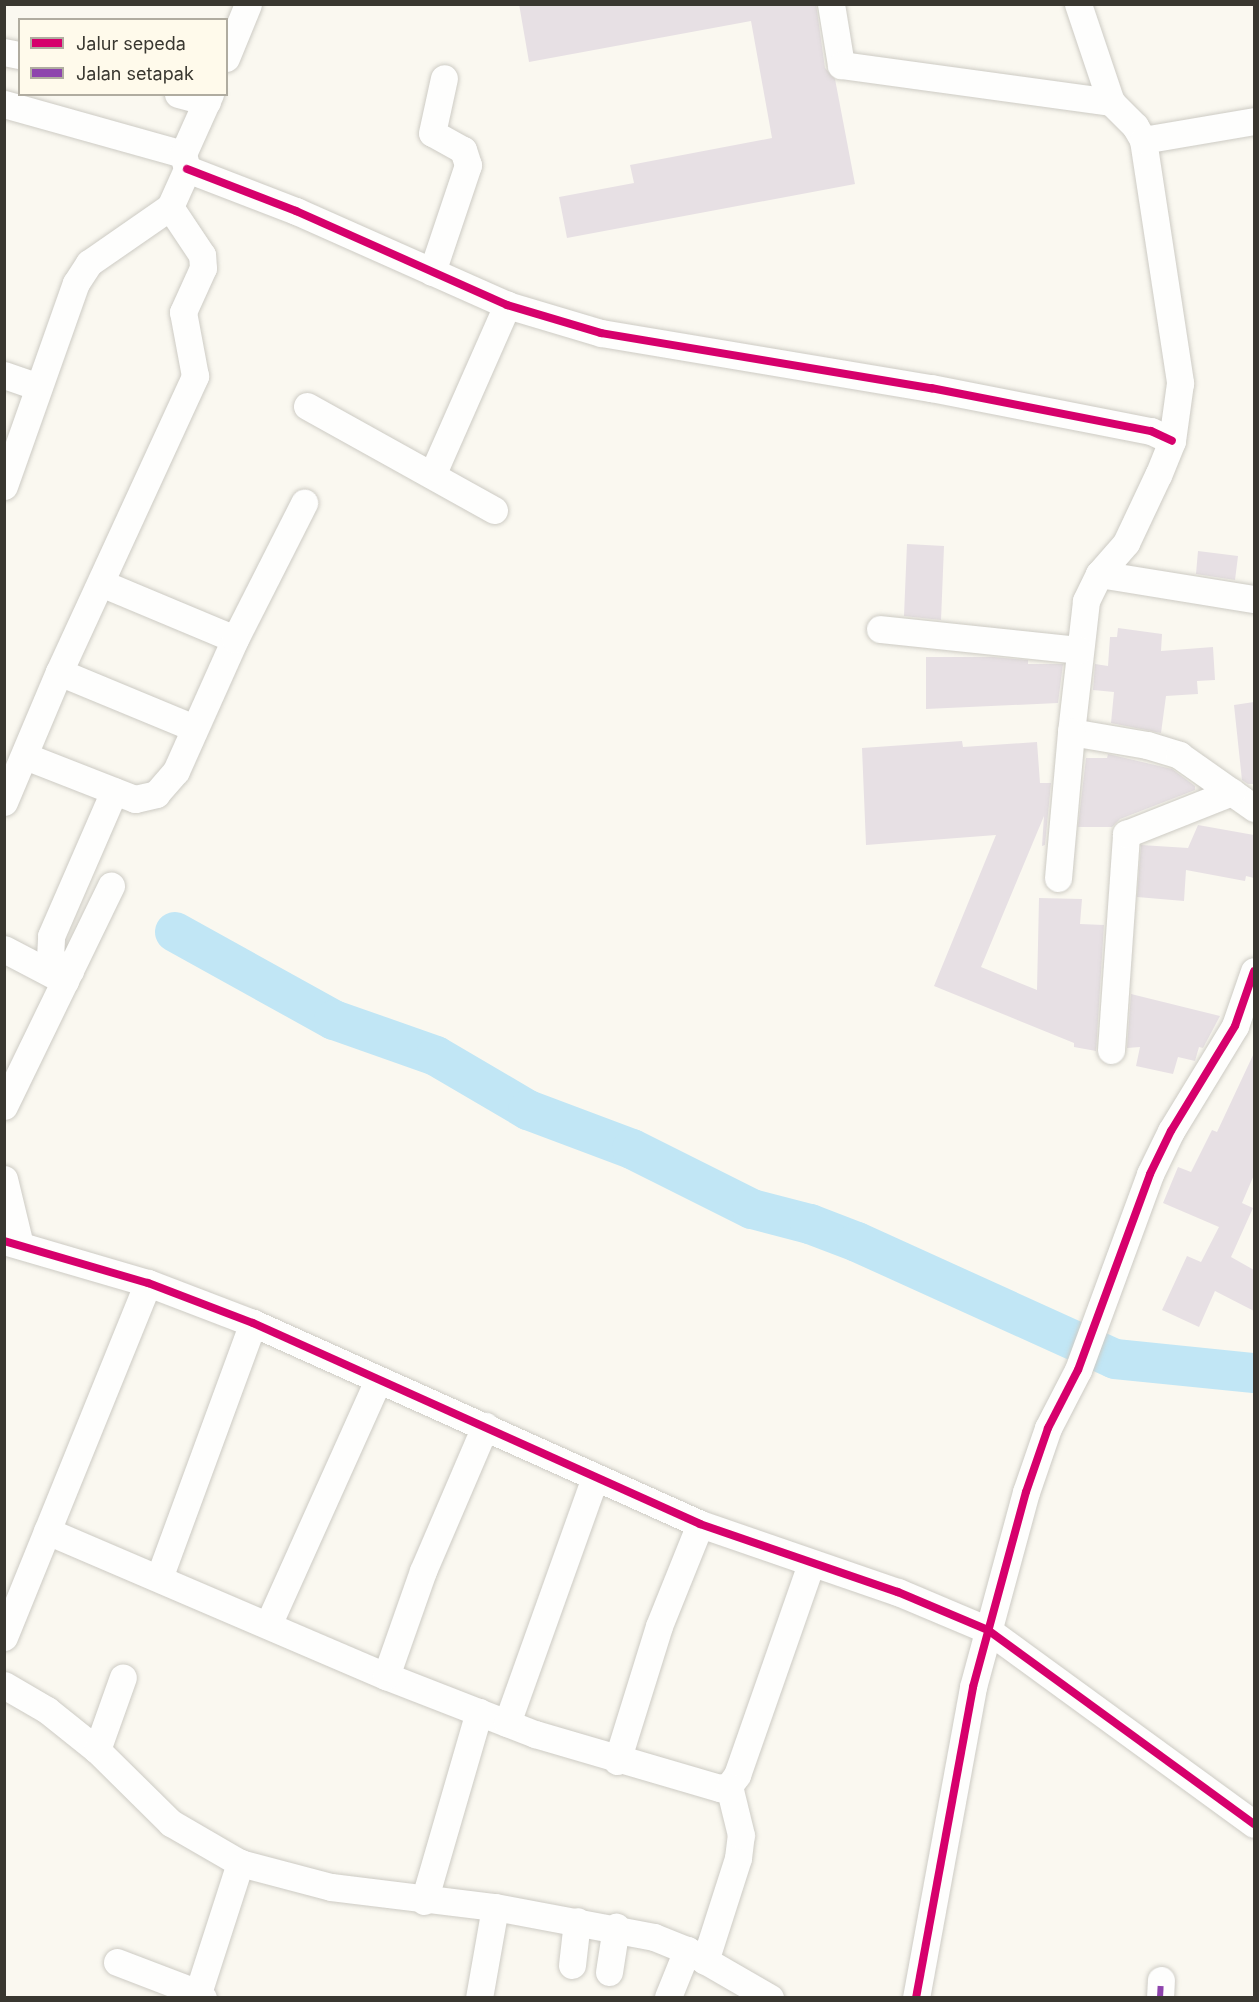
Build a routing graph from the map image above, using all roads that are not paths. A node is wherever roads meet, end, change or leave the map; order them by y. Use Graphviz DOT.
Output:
graph roads {
  1 [pos="831,4"];
  2 [pos="1078,4"];
  3 [pos="241,6"];
  4 [pos="228,51"];
  5 [pos="444,78"];
  6 [pos="193,96"];
  7 [pos="208,98"];
  8 [pos="1111,102"];
  9 [pos="4,104"];
  10 [pos="1254,121"];
  11 [pos="1143,140"];
  12 [pos="185,162"];
  13 [pos="170,207"];
  14 [pos="432,272"];
  15 [pos="507,305"];
  16 [pos="4,375"];
  17 [pos="38,387"];
  18 [pos="307,406"];
  19 [pos="1172,441"];
  20 [pos="433,473"];
  21 [pos="4,486"];
  22 [pos="304,503"];
  23 [pos="494,510"];
  24 [pos="1099,574"];
  25 [pos="101,583"];
  26 [pos="1254,599"];
  27 [pos="880,629"];
  28 [pos="235,639"];
  29 [pos="1079,650"];
  30 [pos="59,672"];
  31 [pos="194,728"];
  32 [pos="1071,732"];
  33 [pos="25,756"];
  34 [pos="114,790"];
  35 [pos="1232,792"];
  36 [pos="4,802"];
  37 [pos="1254,808"];
  38 [pos="1058,878"];
  39 [pos="111,886"];
  40 [pos="4,949"];
  41 [pos="68,976"];
  42 [pos="1253,983"];
  43 [pos="1111,1050"];
  44 [pos="4,1106"];
  45 [pos="4,1179"];
  46 [pos="12,1243"];
  47 [pos="148,1283"];
  48 [pos="253,1323"];
  49 [pos="377,1382"];
  50 [pos="485,1426"];
  51 [pos="595,1477"];
  52 [pos="700,1524"];
  53 [pos="47,1531"];
  54 [pos="811,1564"];
  55 [pos="159,1578"];
  56 [pos="268,1625"];
  57 [pos="988,1630"];
  58 [pos="4,1637"];
  59 [pos="386,1676"];
  60 [pos="123,1677"];
  61 [pos="4,1685"];
  62 [pos="479,1712"];
  63 [pos="507,1724"];
  64 [pos="97,1750"];
  65 [pos="617,1761"];
  66 [pos="729,1786"];
  67 [pos="1254,1824"];
  68 [pos="238,1868"];
  69 [pos="424,1901"];
  70 [pos="495,1907"];
  71 [pos="577,1921"];
  72 [pos="616,1927"];
  73 [pos="696,1955"];
  74 [pos="117,1962"];
  75 [pos="572,1965"];
  76 [pos="609,1971"];
  77 [pos="200,1995"];
  78 [pos="668,1997"];
  79 [pos="479,1998"];
  80 [pos="770,1998"];
  81 [pos="916,1998"];
  1 -- 8 [label="street"];
  2 -- 8 [label="street"];
  3 -- 4 [label="street"];
  5 -- 14 [label="street"];
  6 -- 7 [label="street"];
  7 -- 12 [label="street"];
  8 -- 11 [label="street"];
  9 -- 12 [label="street"];
  10 -- 11 [label="street"];
  11 -- 19 [label="street"];
  12 -- 13 [label="street"];
  12 -- 14 [label="street"];
  13 -- 17 [label="street"];
  13 -- 25 [label="street"];
  14 -- 15 [label="street"];
  15 -- 19 [label="street"];
  15 -- 20 [label="street"];
  16 -- 17 [label="street"];
  17 -- 21 [label="street"];
  18 -- 20 [label="street"];
  19 -- 24 [label="street"];
  20 -- 23 [label="street"];
  22 -- 28 [label="street"];
  24 -- 26 [label="street"];
  24 -- 29 [label="street"];
  25 -- 28 [label="street"];
  25 -- 30 [label="street"];
  27 -- 29 [label="street"];
  28 -- 31 [label="street"];
  29 -- 32 [label="street"];
  30 -- 31 [label="street"];
  30 -- 33 [label="street"];
  31 -- 34 [label="street"];
  32 -- 35 [label="street"];
  32 -- 38 [label="street"];
  33 -- 34 [label="street"];
  33 -- 36 [label="street"];
  34 -- 41 [label="street"];
  35 -- 37 [label="street"];
  35 -- 43 [label="street"];
  39 -- 41 [label="street"];
  40 -- 41 [label="street"];
  41 -- 44 [label="street"];
  42 -- 57 [label="street"];
  45 -- 46 [label="street"];
  46 -- 47 [label="street"];
  47 -- 48 [label="street"];
  47 -- 53 [label="street"];
  48 -- 49 [label="street"];
  48 -- 55 [label="street"];
  49 -- 50 [label="street"];
  49 -- 56 [label="street"];
  50 -- 51 [label="street"];
  50 -- 59 [label="street"];
  51 -- 52 [label="street"];
  51 -- 63 [label="street"];
  52 -- 54 [label="street"];
  52 -- 65 [label="street"];
  53 -- 55 [label="street"];
  53 -- 58 [label="street"];
  54 -- 57 [label="street"];
  54 -- 66 [label="street"];
  55 -- 56 [label="street"];
  56 -- 59 [label="street"];
  57 -- 67 [label="street"];
  57 -- 81 [label="street"];
  59 -- 62 [label="street"];
  60 -- 64 [label="street"];
  61 -- 64 [label="street"];
  62 -- 63 [label="street"];
  62 -- 69 [label="street"];
  63 -- 65 [label="street"];
  64 -- 68 [label="street"];
  65 -- 66 [label="street"];
  66 -- 73 [label="street"];
  68 -- 69 [label="street"];
  68 -- 77 [label="street"];
  69 -- 70 [label="street"];
  70 -- 71 [label="street"];
  70 -- 79 [label="street"];
  71 -- 72 [label="street"];
  71 -- 75 [label="street"];
  72 -- 73 [label="street"];
  72 -- 76 [label="street"];
  73 -- 78 [label="street"];
  73 -- 80 [label="street"];
  74 -- 77 [label="street"];
}
